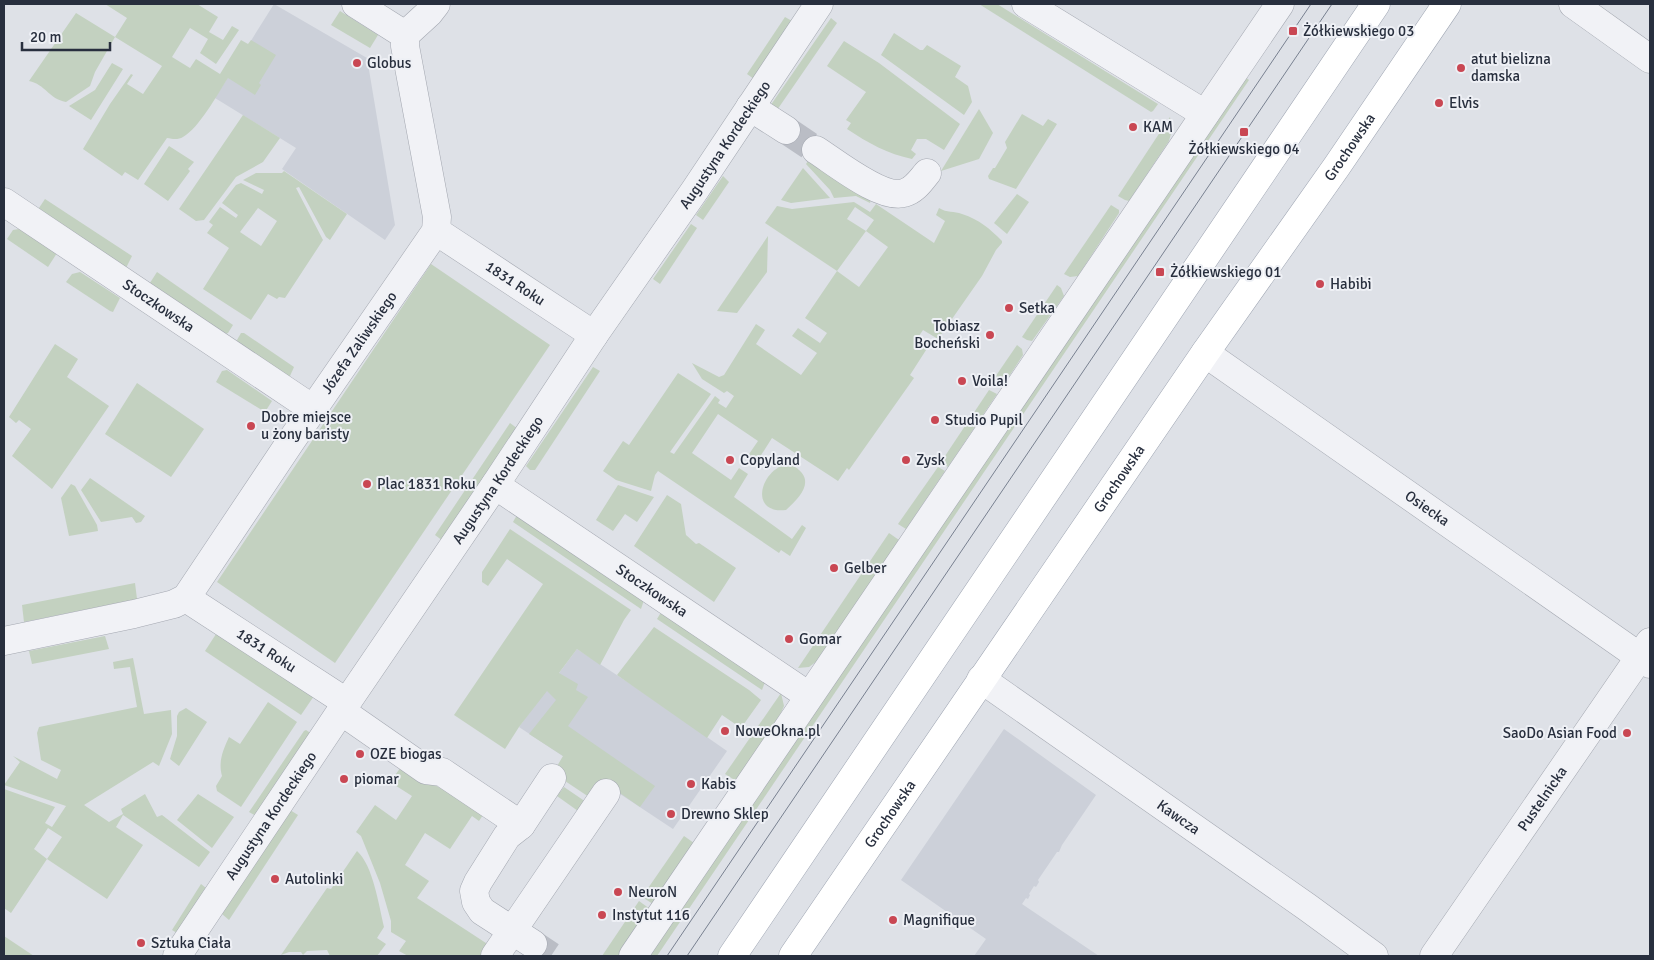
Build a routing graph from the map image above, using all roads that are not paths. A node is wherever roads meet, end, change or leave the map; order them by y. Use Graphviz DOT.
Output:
graph roads {
  1 [pos="356,4"];
  2 [pos="436,4"];
  3 [pos="819,4"];
  4 [pos="1026,4"];
  5 [pos="1280,4"];
  6 [pos="1376,4"];
  7 [pos="1447,4"];
  8 [pos="1573,4"];
  9 [pos="405,35"];
  10 [pos="1650,58"];
  11 [pos="750,107"];
  12 [pos="1205,114"];
  13 [pos="786,130"];
  14 [pos="816,150"];
  15 [pos="927,172"];
  16 [pos="4,202"];
  17 [pos="436,231"];
  18 [pos="594,335"];
  19 [pos="1205,352"];
  20 [pos="312,410"];
  21 [pos="495,485"];
  22 [pos="186,598"];
  23 [pos="4,641"];
  24 [pos="1647,654"];
  25 [pos="981,679"];
  26 [pos="809,696"];
  27 [pos="344,707"];
  28 [pos="552,778"];
  29 [pos="606,793"];
  30 [pos="521,824"];
  31 [pos="523,937"];
  32 [pos="177,956"];
  33 [pos="495,956"];
  34 [pos="633,956"];
  35 [pos="732,956"];
  36 [pos="793,956"];
  37 [pos="1374,956"];
  38 [pos="1434,956"];
  1 -- 9 [label="street"];
  2 -- 9 [label="street"];
  3 -- 11 [label="street, Augustyna Kordeckiego"];
  4 -- 12 [label="street"];
  5 -- 12 [label="street"];
  6 -- 35 [label="main road"];
  7 -- 19 [label="main road, Grochowska"];
  8 -- 10 [label="street"];
  9 -- 17 [label="street"];
  11 -- 13 [label="street"];
  11 -- 18 [label="street, Augustyna Kordeckiego"];
  12 -- 26 [label="street"];
  14 -- 15 [label="street"];
  16 -- 20 [label="street, Stoczkowska"];
  17 -- 18 [label="street, 1831 Roku"];
  17 -- 20 [label="street, Józefa Zaliwskiego"];
  18 -- 21 [label="street, Augustyna Kordeckiego"];
  19 -- 24 [label="street, Osiecka"];
  19 -- 25 [label="main road, Grochowska"];
  20 -- 22 [label="street, Józefa Zaliwskiego"];
  21 -- 26 [label="street, Stoczkowska"];
  21 -- 27 [label="street, Augustyna Kordeckiego"];
  22 -- 23 [label="street"];
  22 -- 27 [label="street, 1831 Roku"];
  24 -- 38 [label="street, Pustelnicka"];
  25 -- 36 [label="main road, Grochowska"];
  25 -- 37 [label="street, Kawcza"];
  26 -- 34 [label="street"];
  27 -- 30 [label="street, 1831 Roku"];
  27 -- 32 [label="street, Augustyna Kordeckiego"];
  28 -- 30 [label="street"];
  29 -- 31 [label="street"];
  30 -- 31 [label="street"];
  31 -- 33 [label="street"];
}
